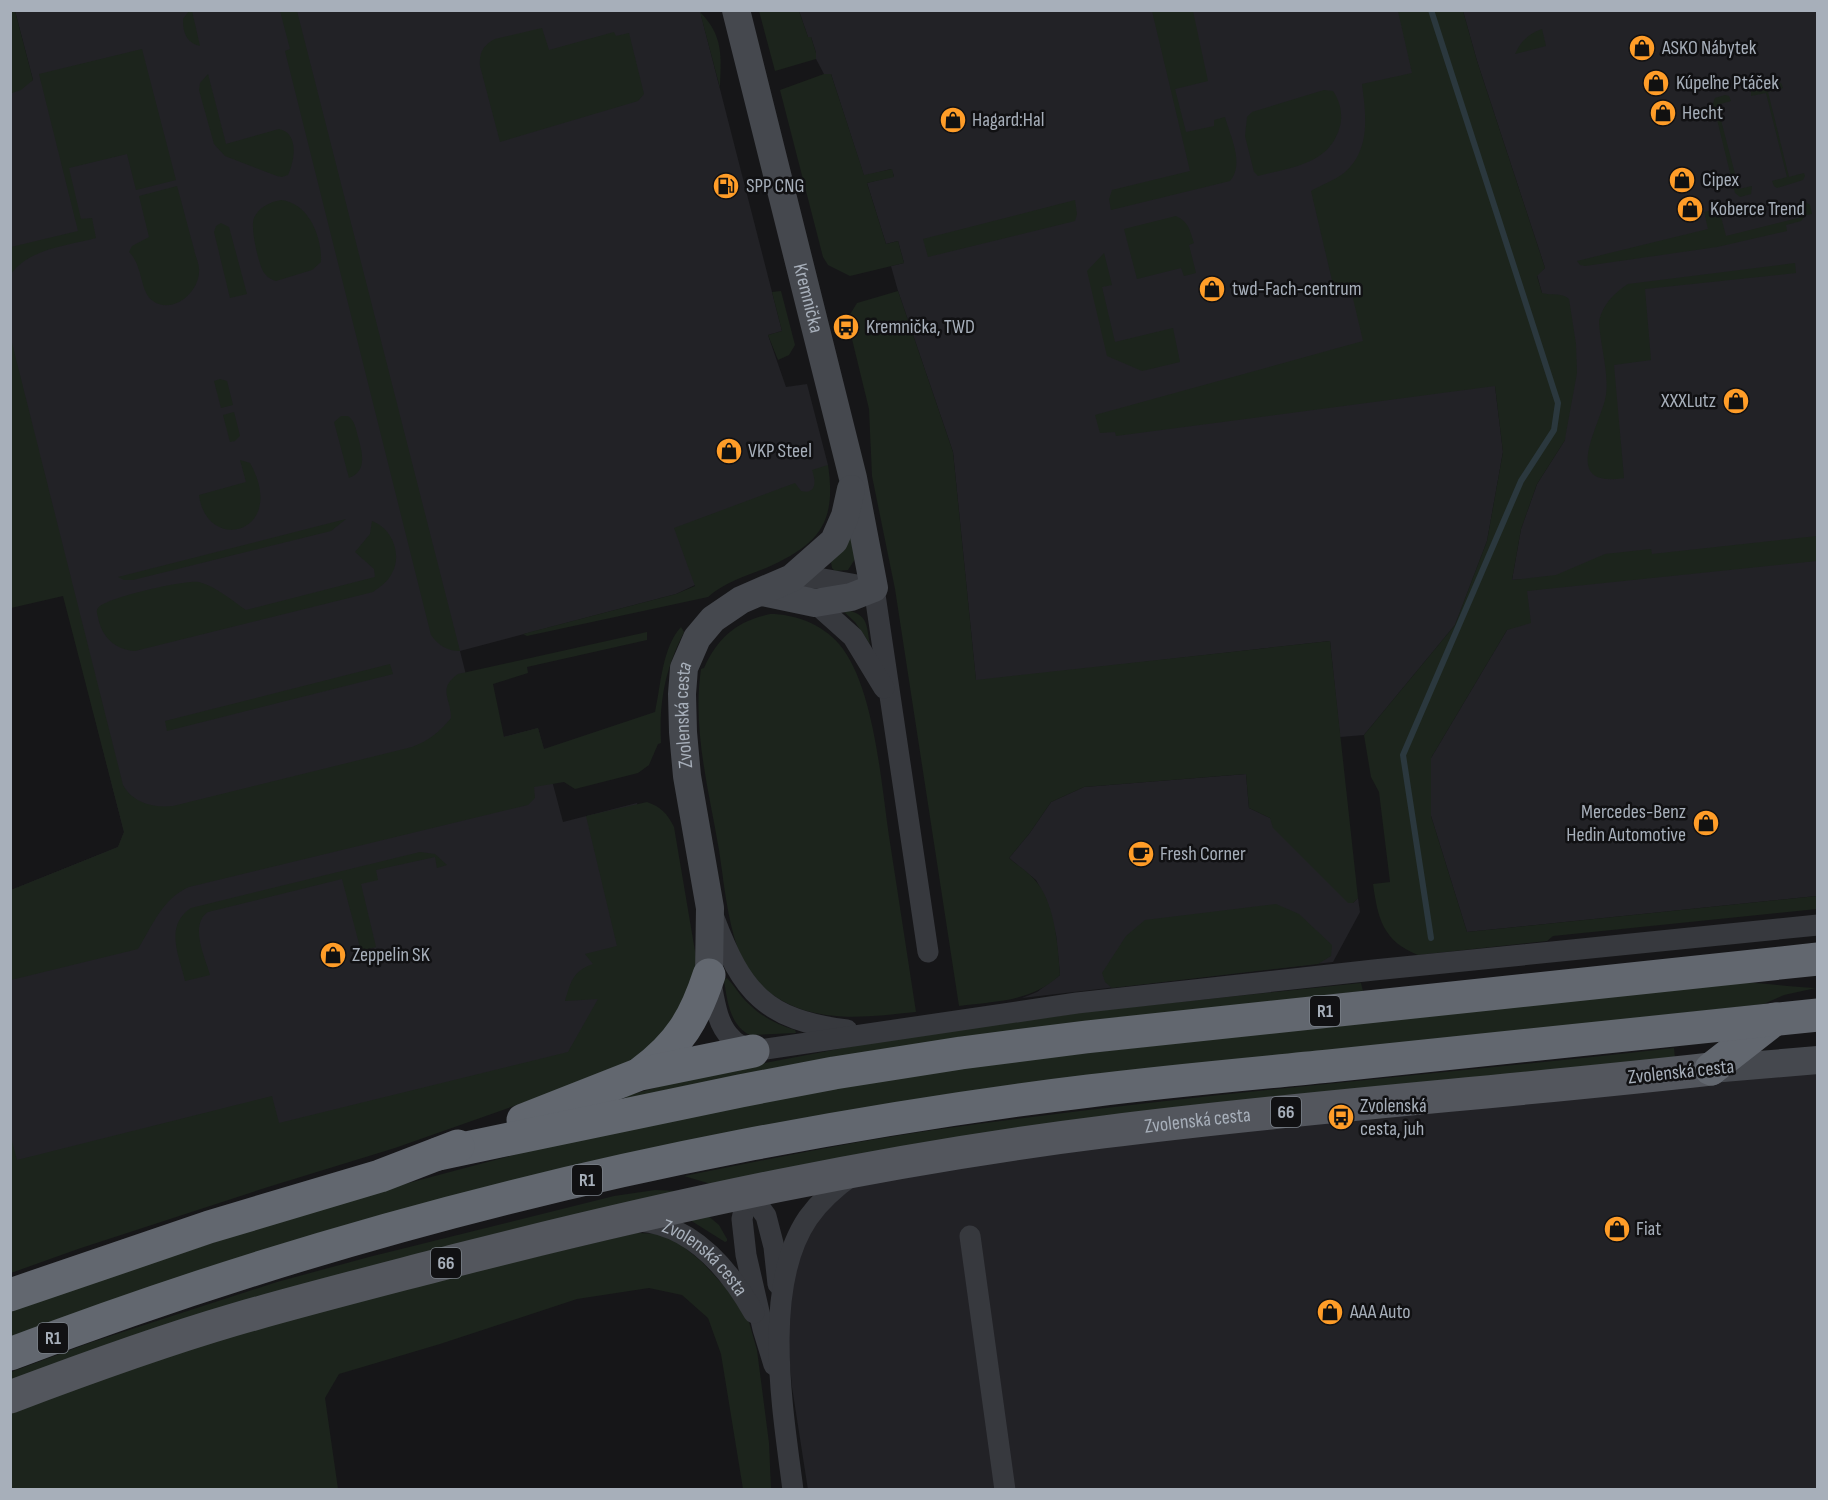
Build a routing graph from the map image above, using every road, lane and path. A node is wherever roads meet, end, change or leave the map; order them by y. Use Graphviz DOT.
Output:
graph roads {
  1 [pos="736,10"];
  2 [pos="853,478"];
  3 [pos="792,578"];
  4 [pos="874,588"];
  5 [pos="762,592"];
  6 [pos="815,603"];
  7 [pos="890,697"];
  8 [pos="710,908"];
  9 [pos="1818,925"];
  10 [pos="928,952"];
  11 [pos="1818,959"];
  12 [pos="709,975"];
  13 [pos="1818,1015"];
  14 [pos="1775,1019"];
  15 [pos="869,1032"];
  16 [pos="753,1051"];
  17 [pos="1818,1060"];
  18 [pos="1711,1069"];
  19 [pos="640,1074"];
  20 [pos="438,1154"];
  21 [pos="862,1168"];
  22 [pos="748,1191"];
  23 [pos="623,1219"];
  24 [pos="970,1236"];
  25 [pos="10,1295"];
  26 [pos="781,1315"];
  27 [pos="763,1329"];
  28 [pos="10,1354"];
  29 [pos="780,1383"];
  30 [pos="10,1397"];
  31 [pos="793,1490"];
  32 [pos="1005,1490"];
  1 -- 2 [label="main road, Kremnička"];
  2 -- 3 [label="main road, Zvolenská cesta"];
  2 -- 4 [label="main road, Kremnička"];
  3 -- 4 [label="street, Zvolenská cesta"];
  3 -- 5 [label="main road, Zvolenská cesta"];
  4 -- 6 [label="main road"];
  4 -- 7 [label="street"];
  5 -- 6 [label="main road"];
  5 -- 8 [label="main road, Zvolenská cesta"];
  6 -- 7 [label="street"];
  7 -- 10 [label="street"];
  8 -- 12 [label="main road, Zvolenská cesta"];
  8 -- 15 [label="street, Zvolenská cesta"];
  9 -- 15 [label="street, Zvolenská cesta"];
  11 -- 20 [label="highway, R1"];
  12 -- 16 [label="street, Zvolenská cesta"];
  12 -- 19 [label="highway"];
  13 -- 14 [label="highway, R1"];
  14 -- 18 [label="highway"];
  14 -- 28 [label="highway, R1"];
  15 -- 16 [label="street, Zvolenská cesta"];
  16 -- 19 [label="highway"];
  17 -- 18 [label="main road, Zvolenská cesta"];
  18 -- 21 [label="main road, Zvolenská cesta / 66"];
  19 -- 20 [label="highway"];
  20 -- 25 [label="highway, R1"];
  21 -- 22 [label="main road, 66"];
  21 -- 26 [label="street, Zvolenská cesta"];
  22 -- 23 [label="main road, 66"];
  22 -- 26 [label="street, Zvolenská cesta"];
  22 -- 27 [label="street, Zvolenská cesta"];
  23 -- 27 [label="street, Zvolenská cesta"];
  23 -- 30 [label="main road, 66"];
  24 -- 32 [label="street"];
  26 -- 29 [label="street, Zvolenská cesta"];
  27 -- 29 [label="street, Zvolenská cesta"];
  29 -- 31 [label="street, Zvolenská cesta"];
}
